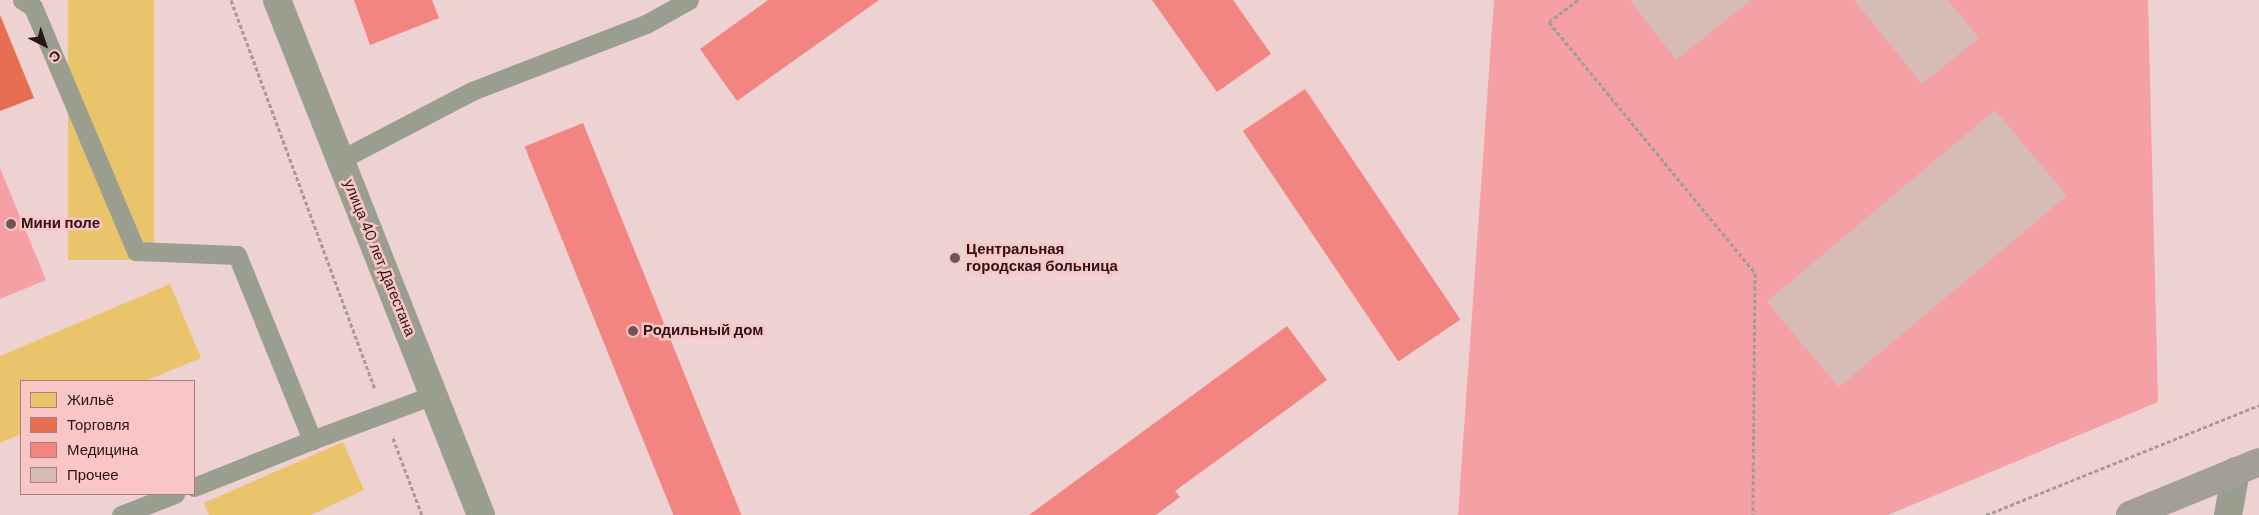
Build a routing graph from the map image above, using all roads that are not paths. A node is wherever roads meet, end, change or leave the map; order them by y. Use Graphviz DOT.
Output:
graph roads {
  1 [pos="22,0"];
  2 [pos="277,0"];
  3 [pos="688,0"];
  4 [pos="340,160"];
  5 [pos="433,395"];
  6 [pos="312,440"];
  7 [pos="2247,471"];
  8 [pos="195,486"];
  9 [pos="172,495"];
  10 [pos="121,515"];
  11 [pos="481,515"];
  12 [pos="2130,515"];
  13 [pos="2149,515"];
  14 [pos="2228,515"];
  1 -- 6 [label="lane"];
  2 -- 4 [label="street, улица 40 лет Дагестана"];
  3 -- 4 [label="lane"];
  4 -- 5 [label="street, улица 40 лет Дагестана"];
  5 -- 6 [label="lane"];
  5 -- 11 [label="street, улица 40 лет Дагестана"];
  6 -- 8 [label="lane"];
  7 -- 12 [label="main road"];
  7 -- 13 [label="main road"];
  7 -- 14 [label="street"];
  9 -- 10 [label="lane"];
}
